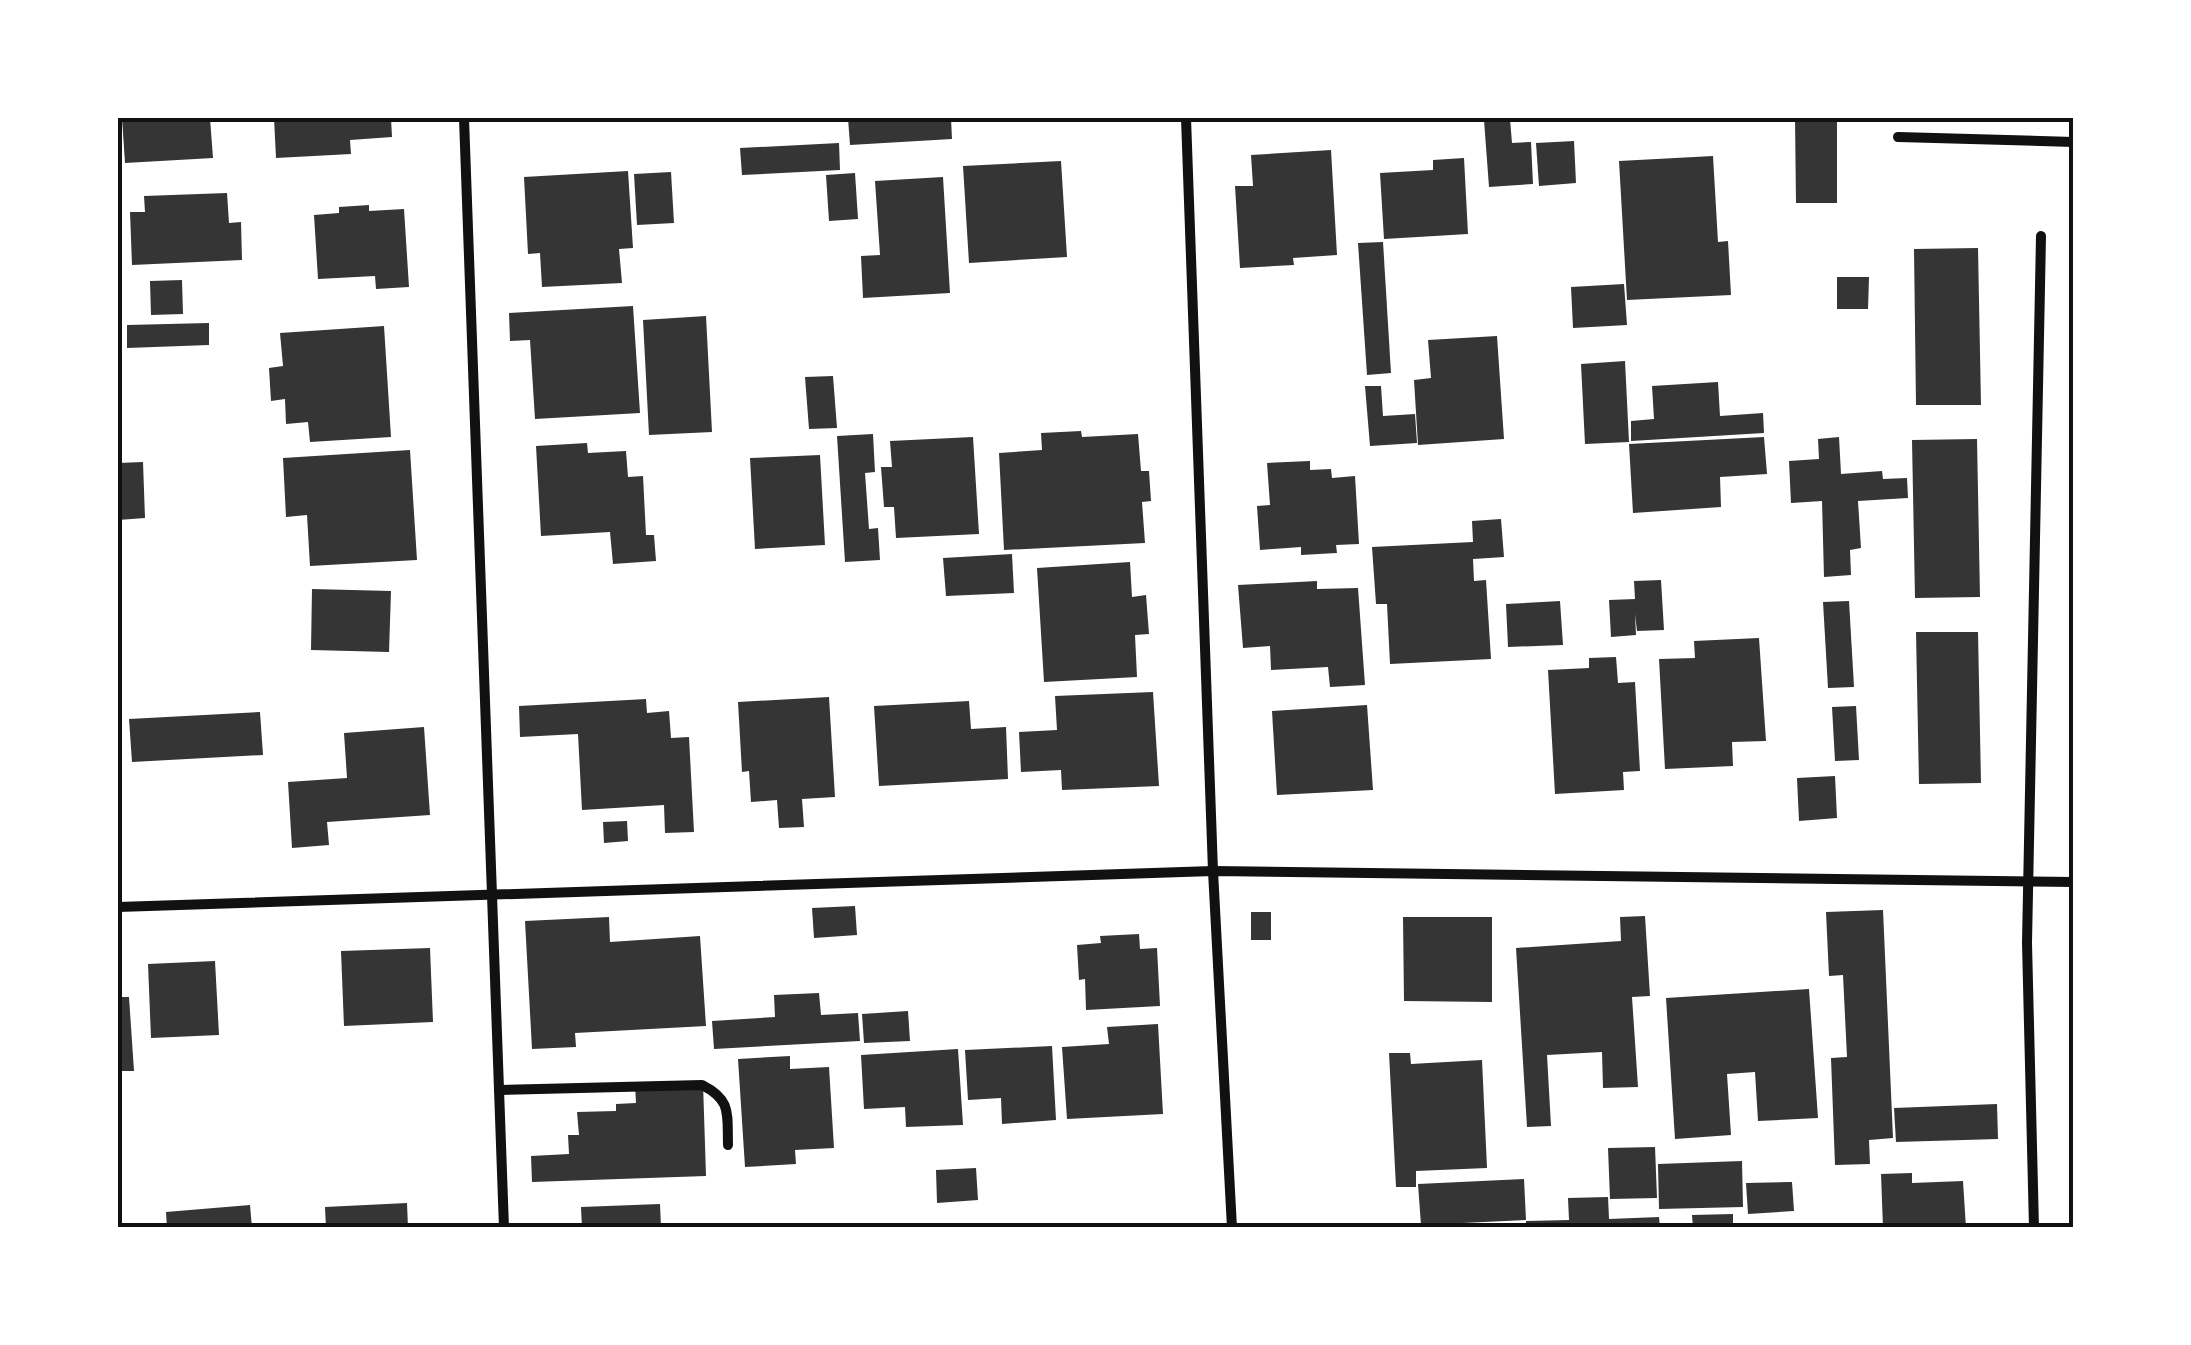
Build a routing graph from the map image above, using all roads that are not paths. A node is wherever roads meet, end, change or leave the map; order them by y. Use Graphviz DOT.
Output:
graph roads {
  1 [pos="464,118"];
  2 [pos="1186,118"];
  3 [pos="1898,137"];
  4 [pos="2074,142"];
  5 [pos="2041,236"];
  6 [pos="1213,872"];
  7 [pos="2030,880"];
  8 [pos="2074,882"];
  9 [pos="491,896"];
  10 [pos="118,907"];
  11 [pos="499,1090"];
  12 [pos="728,1144"];
  13 [pos="504,1228"];
  14 [pos="1232,1228"];
  15 [pos="2034,1228"];
  1 -- 9 [label="street"];
  2 -- 6 [label="street"];
  3 -- 4 [label="street"];
  5 -- 7 [label="street"];
  6 -- 7 [label="street"];
  6 -- 9 [label="street"];
  6 -- 14 [label="street"];
  7 -- 8 [label="street"];
  7 -- 15 [label="street"];
  9 -- 10 [label="street"];
  9 -- 11 [label="street"];
  11 -- 12 [label="street"];
  11 -- 13 [label="street"];
}
